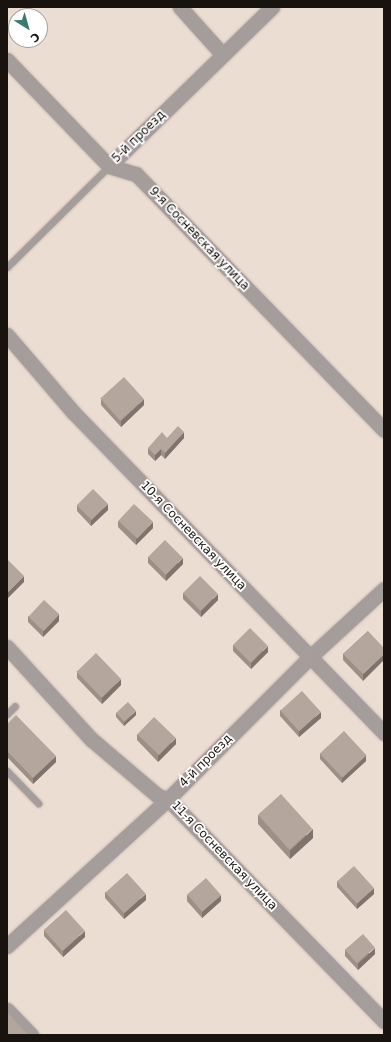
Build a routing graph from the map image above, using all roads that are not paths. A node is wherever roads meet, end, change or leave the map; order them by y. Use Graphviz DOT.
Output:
graph roads {
  1 [pos="180,7"];
  2 [pos="272,7"];
  3 [pos="223,55"];
  4 [pos="7,60"];
  5 [pos="109,166"];
  6 [pos="7,267"];
  7 [pos="7,335"];
  8 [pos="384,430"];
  9 [pos="384,589"];
  10 [pos="7,647"];
  11 [pos="310,657"];
  12 [pos="15,706"];
  13 [pos="7,714"];
  14 [pos="384,733"];
  15 [pos="7,771"];
  16 [pos="168,799"];
  17 [pos="38,803"];
  18 [pos="7,946"];
  19 [pos="7,1010"];
  20 [pos="384,1021"];
  21 [pos="31,1035"];
  1 -- 3 [label="street"];
  2 -- 3 [label="street, 5-й проезд"];
  3 -- 5 [label="street, 5-й проезд"];
  4 -- 5 [label="street, 9-я Сосневская улица"];
  5 -- 6 [label="lane, 5-й проезд"];
  5 -- 8 [label="street, 9-я Сосневская улица"];
  7 -- 11 [label="street, 10-я Сосневская улица"];
  9 -- 11 [label="street, 4-й проезд"];
  10 -- 16 [label="street, 11-я Сосневская улица"];
  11 -- 14 [label="street, 10-я Сосневская улица"];
  11 -- 16 [label="street, 4-й проезд"];
  12 -- 13 [label="lane"];
  15 -- 17 [label="lane"];
  16 -- 18 [label="street, 4-й проезд"];
  16 -- 20 [label="street, 11-я Сосневская улица"];
  19 -- 21 [label="street"];
}
